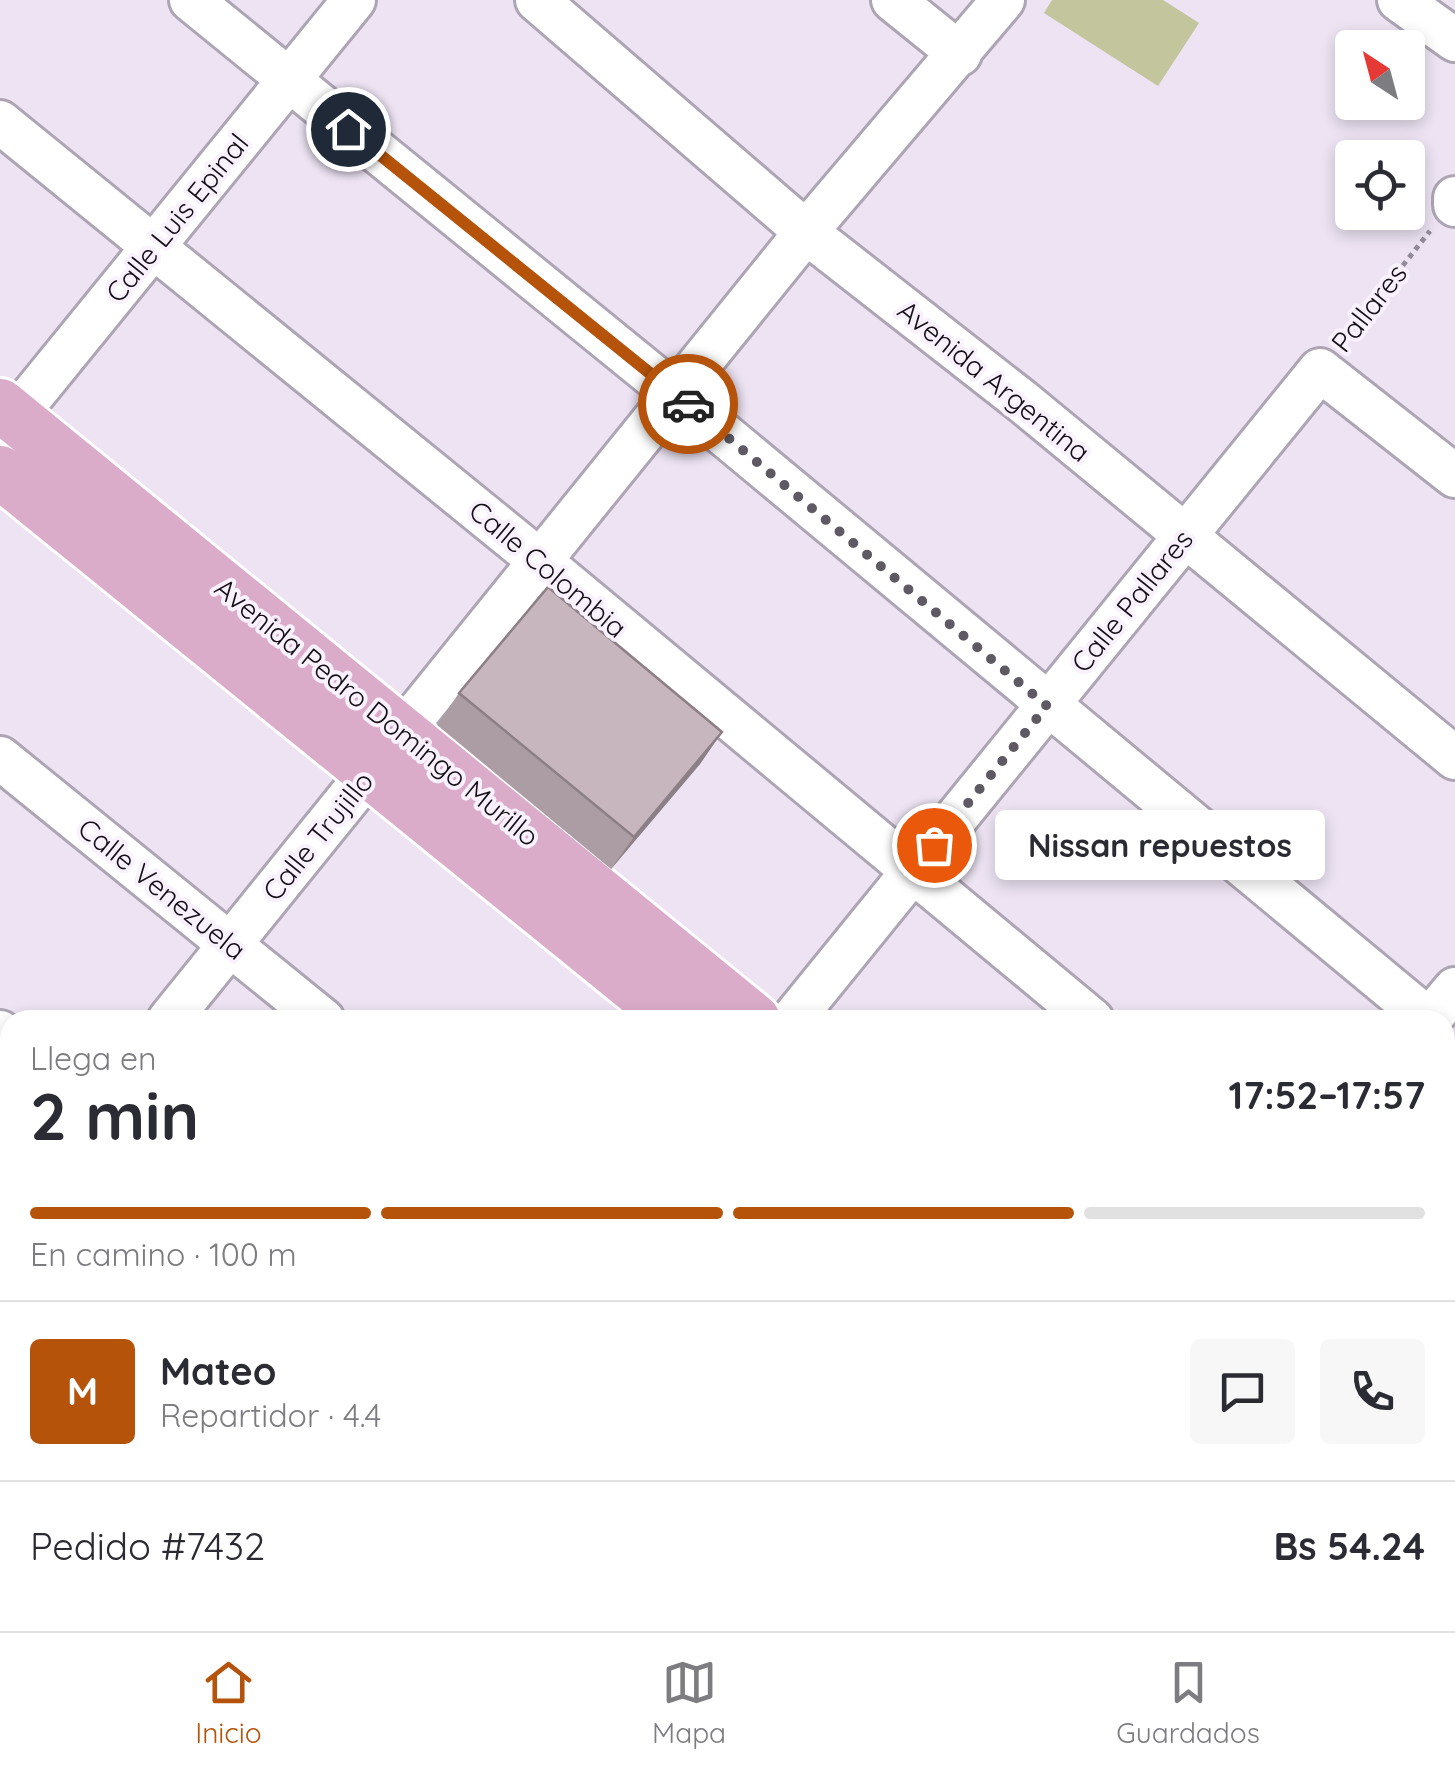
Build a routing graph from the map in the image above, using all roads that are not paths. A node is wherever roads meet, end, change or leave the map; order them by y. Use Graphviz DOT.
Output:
graph roads {
  1 [pos="190,0"];
  2 [pos="354,0"];
  3 [pos="537,0"];
  4 [pos="893,0"];
  5 [pos="1002,0"];
  6 [pos="1399,0"];
  7 [pos="1455,40"];
  8 [pos="960,54"];
  9 [pos="288,81"];
  10 [pos="0,122"];
  11 [pos="806,232"];
  12 [pos="153,247"];
  13 [pos="675,394"];
  14 [pos="5,419"];
  15 [pos="0,472"];
  16 [pos="1455,476"];
  17 [pos="1184,537"];
  18 [pos="540,561"];
  19 [pos="1047,706"];
  20 [pos="402,732"];
  21 [pos="0,758"];
  22 [pos="1455,758"];
  23 [pos="368,774"];
  24 [pos="911,873"];
  25 [pos="230,945"];
  26 [pos="1455,988"];
  27 [pos="178,1010"];
  28 [pos="311,1010"];
  29 [pos="663,1010"];
  30 [pos="742,1010"];
  31 [pos="800,1010"];
  32 [pos="1080,1010"];
  33 [pos="1417,1010"];
  34 [pos="1437,1010"];
  1 -- 9 [label="street"];
  2 -- 9 [label="street, Calle Luis Epinal"];
  3 -- 11 [label="street, Avenida Argentina"];
  4 -- 8 [label="street"];
  5 -- 8 [label="street, Calle Trujillo"];
  6 -- 7 [label="street"];
  8 -- 11 [label="street, Calle Trujillo"];
  9 -- 12 [label="street, Calle Luis Epinal"];
  9 -- 13 [label="street"];
  10 -- 12 [label="street, Calle Colombia"];
  11 -- 13 [label="street, Calle Trujillo"];
  11 -- 17 [label="street, Avenida Argentina"];
  12 -- 14 [label="street, Calle Luis Epinal"];
  12 -- 18 [label="street, Calle Colombia"];
  13 -- 18 [label="street, Calle Trujillo"];
  13 -- 19 [label="street"];
  14 -- 20 [label="main road, Avenida Pedro Domingo Murillo"];
  15 -- 23 [label="main road, Avenida Pedro Domingo Murillo"];
  16 -- 17 [label="street, Calle Pallares"];
  17 -- 19 [label="street, Calle Pallares"];
  17 -- 22 [label="street, Avenida Argentina"];
  18 -- 20 [label="street, Calle Trujillo"];
  18 -- 24 [label="street, Calle Colombia"];
  19 -- 24 [label="street, Calle Pallares"];
  19 -- 33 [label="street"];
  20 -- 23 [label="street, Calle Trujillo"];
  20 -- 30 [label="main road, Avenida Pedro Domingo Murillo"];
  21 -- 25 [label="street, Calle Venezuela"];
  23 -- 25 [label="street, Calle Trujillo"];
  23 -- 29 [label="main road, Avenida Pedro Domingo Murillo"];
  24 -- 31 [label="street, Calle Pallares"];
  24 -- 32 [label="street, Calle Colombia"];
  25 -- 27 [label="street, Calle Trujillo"];
  25 -- 28 [label="street, Calle Venezuela"];
  26 -- 34 [label="street"];
}
